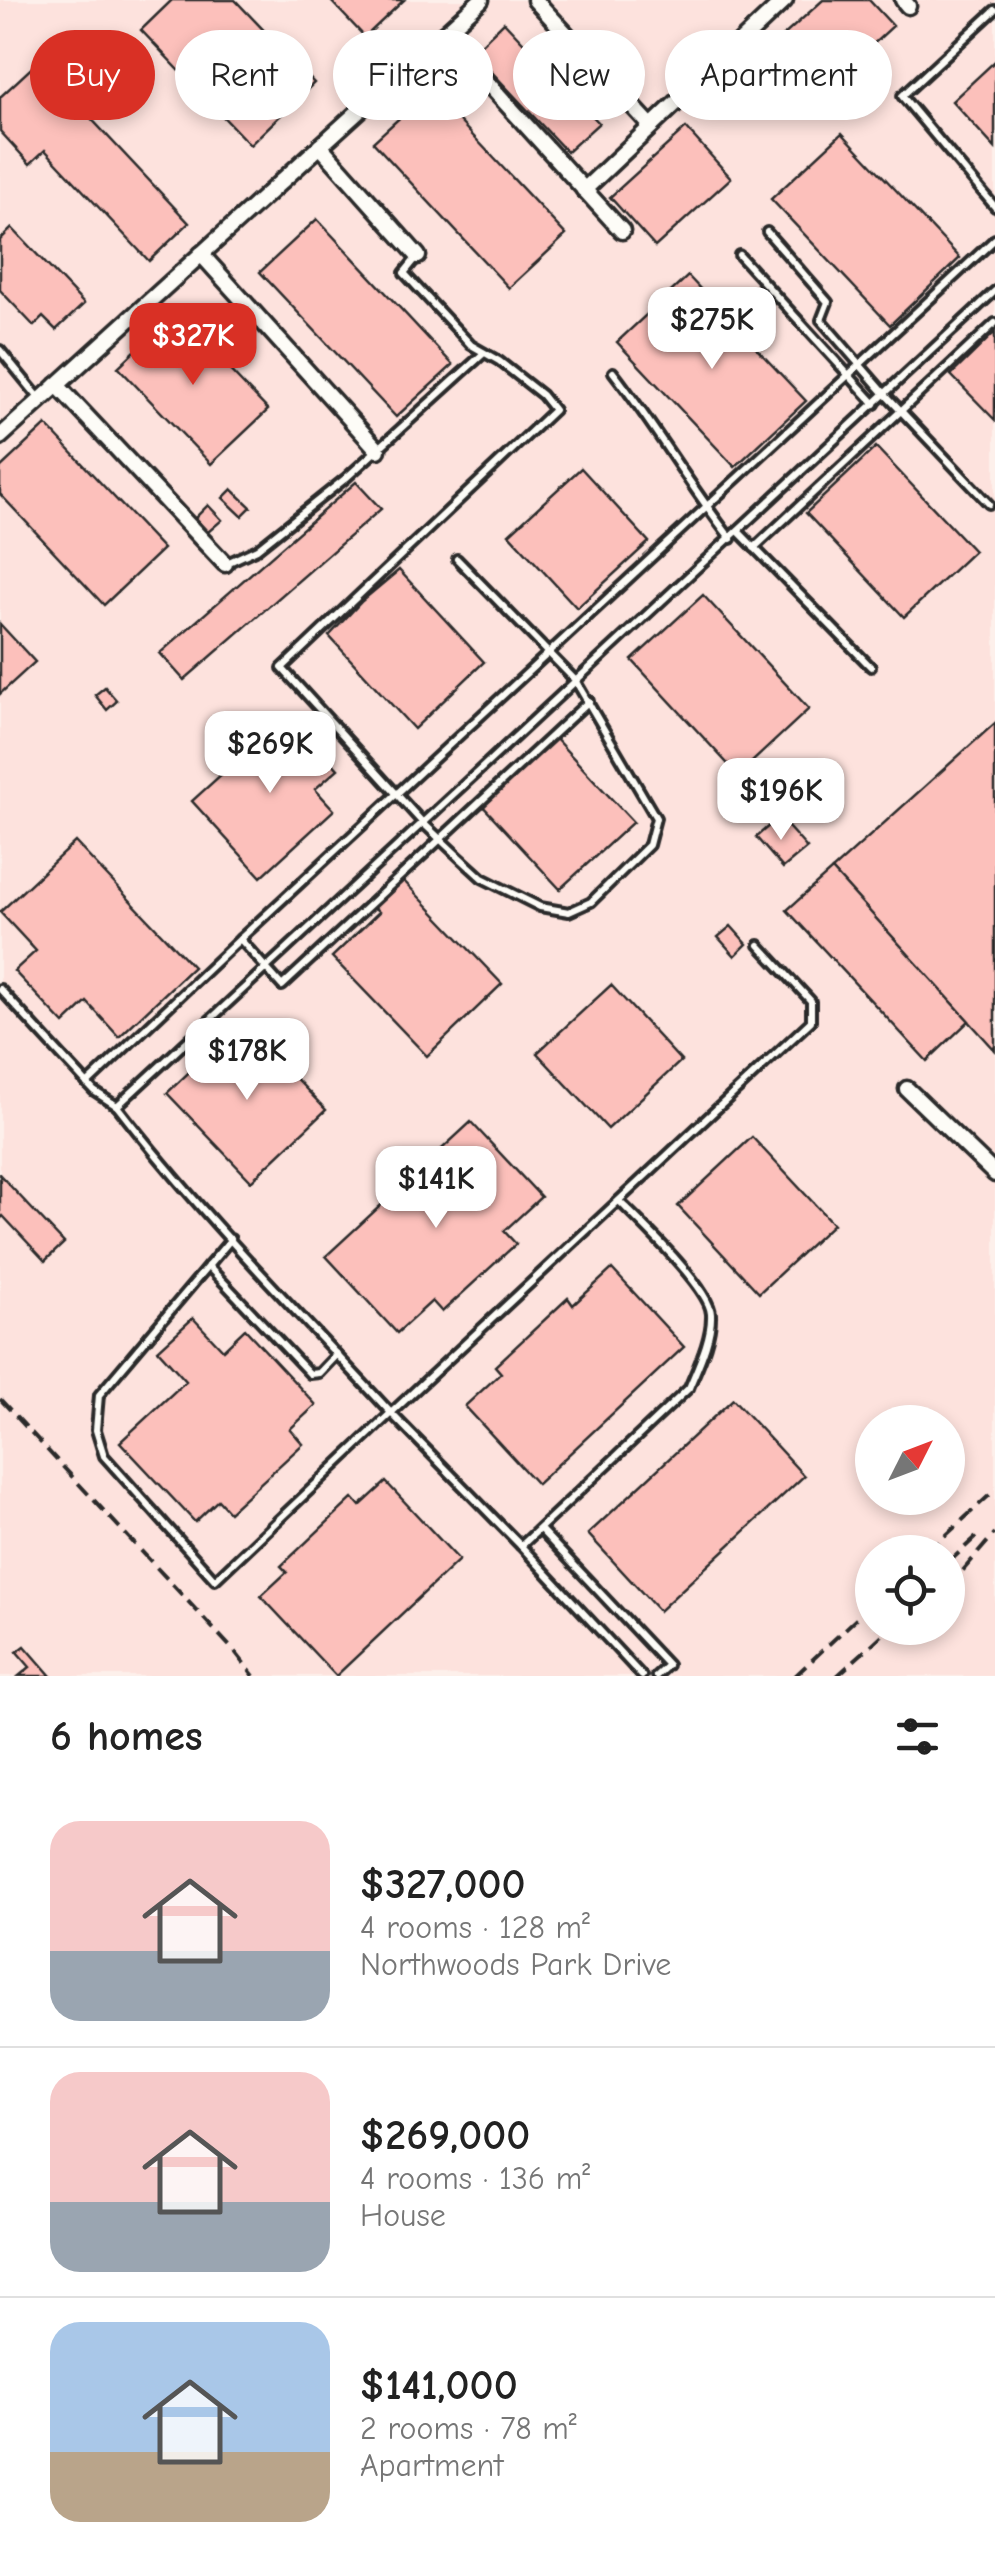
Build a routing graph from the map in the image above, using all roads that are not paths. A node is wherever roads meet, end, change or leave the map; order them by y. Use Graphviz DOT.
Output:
graph roads {
  1 [pos="481,0"];
  2 [pos="535,0"];
  3 [pos="786,0"];
  4 [pos="995,10"];
  5 [pos="447,30"];
  6 [pos="493,89"];
  7 [pos="349,120"];
  8 [pos="651,126"];
  9 [pos="320,146"];
  10 [pos="584,190"];
  11 [pos="995,207"];
  12 [pos="622,232"];
  13 [pos="767,232"];
  14 [pos="995,239"];
  15 [pos="202,254"];
  16 [pos="740,255"];
  17 [pos="418,256"];
  18 [pos="995,291"];
  19 [pos="995,323"];
  20 [pos="0,350"];
  21 [pos="484,353"];
  22 [pos="859,365"];
  23 [pos="613,372"];
  24 [pos="848,375"];
  25 [pos="57,385"];
  26 [pos="885,394"];
  27 [pos="41,400"];
  28 [pos="875,404"];
  29 [pos="901,411"];
  30 [pos="0,437"];
  31 [pos="378,450"];
  32 [pos="989,504"];
  33 [pos="706,507"];
  34 [pos="739,532"];
  35 [pos="731,539"];
  36 [pos="754,548"];
  37 [pos="457,559"];
  38 [pos="225,564"];
  39 [pos="550,652"];
  40 [pos="871,667"];
  41 [pos="575,680"];
  42 [pos="588,702"];
  43 [pos="398,795"];
  44 [pos="422,822"];
  45 [pos="440,838"];
  46 [pos="240,939"];
  47 [pos="759,945"];
  48 [pos="265,967"];
  49 [pos="0,989"];
  50 [pos="86,1084"];
  51 [pos="907,1089"];
  52 [pos="116,1106"];
  53 [pos="995,1174"];
  54 [pos="619,1201"];
  55 [pos="231,1240"];
  56 [pos="208,1266"];
  57 [pos="337,1354"];
  58 [pos="391,1412"];
  59 [pos="540,1528"];
  60 [pos="522,1546"];
  61 [pos="642,1676"];
  62 [pos="656,1676"];
  1 -- 5 [label="street"];
  2 -- 8 [label="street"];
  3 -- 8 [label="street"];
  4 -- 11 [label="lane"];
  6 -- 10 [label="street"];
  7 -- 9 [label="street"];
  8 -- 10 [label="street"];
  9 -- 15 [label="street"];
  9 -- 17 [label="street"];
  10 -- 12 [label="street"];
  13 -- 22 [label="lane"];
  14 -- 22 [label="lane"];
  15 -- 25 [label="street"];
  15 -- 31 [label="street"];
  16 -- 24 [label="lane"];
  17 -- 21 [label="lane"];
  18 -- 26 [label="lane"];
  19 -- 29 [label="lane"];
  20 -- 27 [label="lane"];
  21 -- 31 [label="lane"];
  21 -- 43 [label="lane"];
  22 -- 24 [label="lane"];
  22 -- 26 [label="lane"];
  23 -- 33 [label="lane"];
  24 -- 28 [label="lane"];
  24 -- 33 [label="lane"];
  25 -- 27 [label="street"];
  25 -- 38 [label="street"];
  26 -- 28 [label="lane"];
  26 -- 29 [label="lane"];
  27 -- 30 [label="street"];
  28 -- 34 [label="lane"];
  29 -- 32 [label="lane"];
  29 -- 36 [label="lane"];
  31 -- 38 [label="lane"];
  33 -- 35 [label="lane"];
  33 -- 39 [label="lane"];
  34 -- 35 [label="lane"];
  34 -- 36 [label="lane"];
  35 -- 41 [label="lane"];
  36 -- 40 [label="lane"];
  37 -- 39 [label="lane"];
  39 -- 41 [label="lane"];
  39 -- 43 [label="lane"];
  41 -- 42 [label="lane"];
  41 -- 44 [label="lane"];
  42 -- 45 [label="lane"];
  42 -- 45 [label="lane"];
  43 -- 44 [label="lane"];
  43 -- 46 [label="lane"];
  44 -- 45 [label="lane"];
  44 -- 48 [label="lane"];
  45 -- 48 [label="lane"];
  46 -- 48 [label="lane"];
  46 -- 50 [label="lane"];
  47 -- 54 [label="lane"];
  48 -- 52 [label="lane"];
  49 -- 50 [label="lane"];
  50 -- 52 [label="lane"];
  51 -- 53 [label="street"];
  52 -- 55 [label="lane"];
  54 -- 58 [label="lane"];
  54 -- 59 [label="lane"];
  55 -- 56 [label="lane"];
  55 -- 57 [label="lane"];
  56 -- 57 [label="lane"];
  56 -- 58 [label="lane"];
  57 -- 58 [label="lane"];
  58 -- 60 [label="lane"];
  59 -- 60 [label="lane"];
  59 -- 62 [label="lane"];
  60 -- 61 [label="lane"];
}
